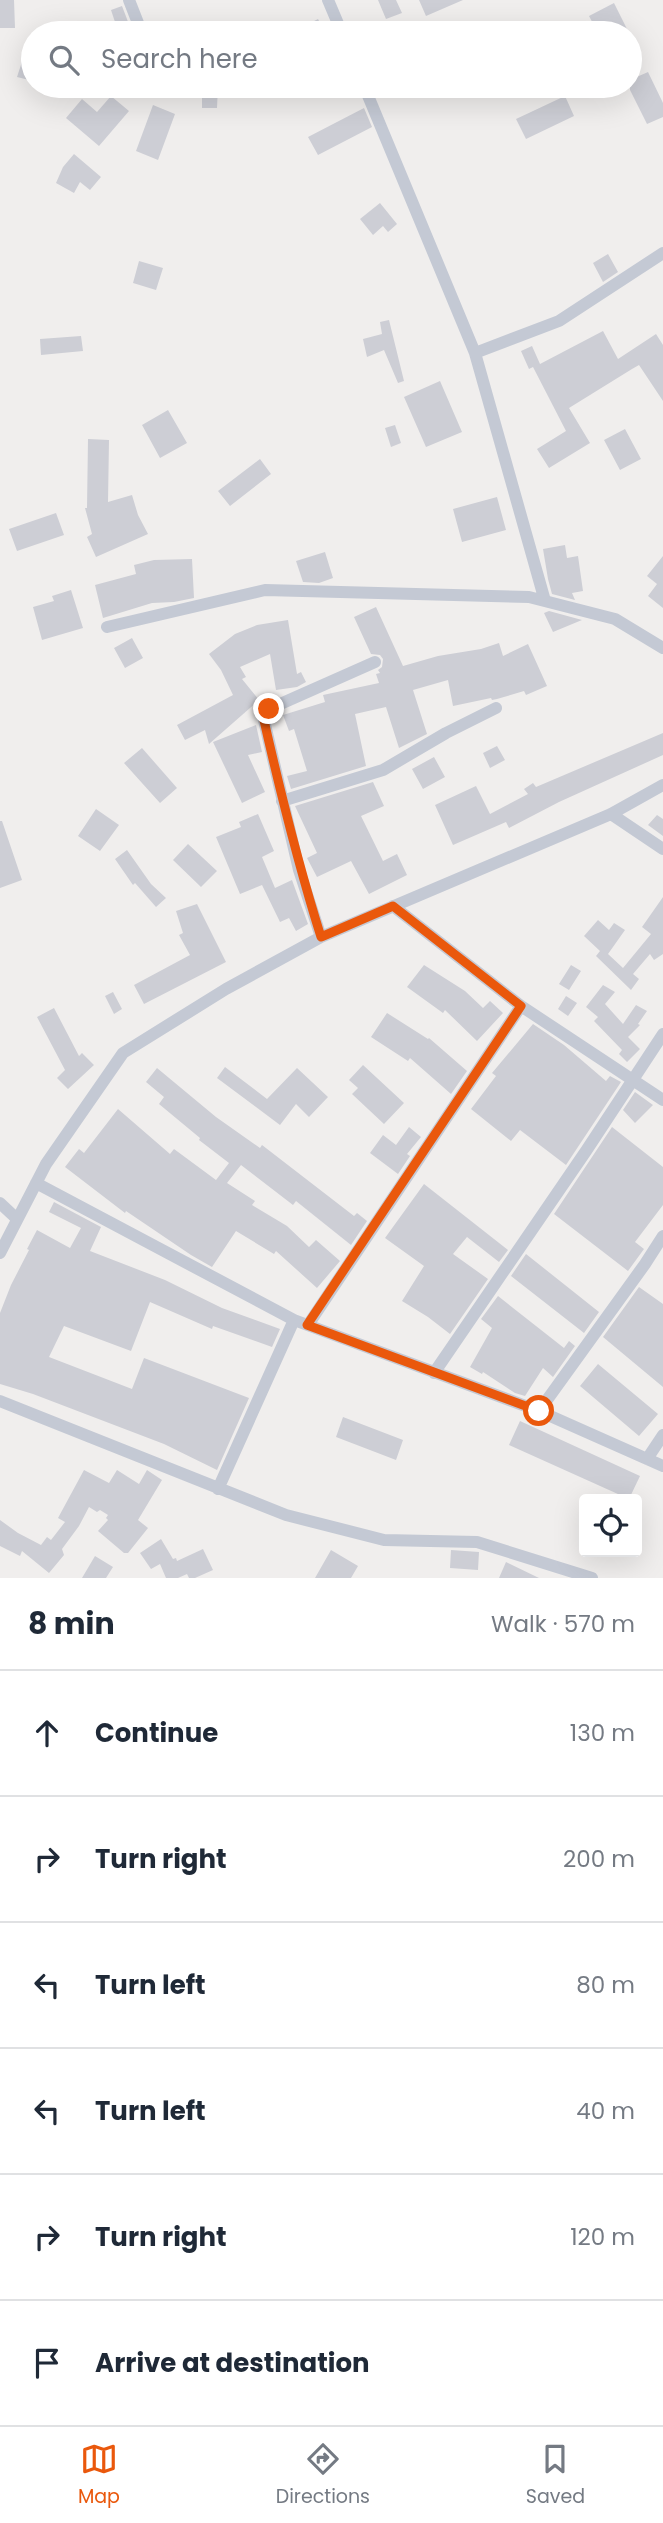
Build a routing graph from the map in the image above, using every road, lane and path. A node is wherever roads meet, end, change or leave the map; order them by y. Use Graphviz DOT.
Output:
graph roads {
  1 [pos="129,0"];
  2 [pos="328,0"];
  3 [pos="137,21"];
  4 [pos="337,21"];
  5 [pos="369,98"];
  6 [pos="663,253"];
  7 [pos="475,353"];
  8 [pos="545,601"];
  9 [pos="107,627"];
  10 [pos="663,648"];
  11 [pos="375,662"];
  12 [pos="496,708"];
  13 [pos="663,785"];
  14 [pos="282,801"];
  15 [pos="611,814"];
  16 [pos="663,849"];
  17 [pos="393,906"];
  18 [pos="321,937"];
  19 [pos="521,1006"];
  20 [pos="663,1034"];
  21 [pos="633,1079"];
  22 [pos="663,1100"];
  23 [pos="36,1183"];
  24 [pos="0,1203"];
  25 [pos="17,1219"];
  26 [pos="663,1236"];
  27 [pos="0,1253"];
  28 [pos="294,1320"];
  29 [pos="307,1325"];
  30 [pos="434,1373"];
  31 [pos="0,1401"];
  32 [pos="539,1411"];
  33 [pos="663,1435"];
  34 [pos="647,1459"];
  35 [pos="663,1466"];
  36 [pos="218,1489"];
  37 [pos="592,1578"];
  1 -- 3 [label="street"];
  2 -- 4 [label="street"];
  5 -- 7 [label="street"];
  6 -- 7 [label="street"];
  7 -- 8 [label="street"];
  8 -- 9 [label="street"];
  8 -- 10 [label="street"];
  11 -- 14 [label="street"];
  12 -- 14 [label="street"];
  13 -- 15 [label="street"];
  14 -- 18 [label="street"];
  15 -- 16 [label="street"];
  15 -- 17 [label="street"];
  17 -- 18 [label="street"];
  17 -- 19 [label="street"];
  18 -- 23 [label="street"];
  19 -- 21 [label="street"];
  19 -- 29 [label="street"];
  20 -- 21 [label="street"];
  21 -- 22 [label="street"];
  21 -- 30 [label="street"];
  23 -- 25 [label="street"];
  23 -- 28 [label="street"];
  24 -- 25 [label="street"];
  25 -- 27 [label="street"];
  26 -- 32 [label="street"];
  28 -- 29 [label="street"];
  28 -- 36 [label="street"];
  29 -- 30 [label="street"];
  30 -- 32 [label="street"];
  31 -- 36 [label="street"];
  32 -- 34 [label="street"];
  33 -- 34 [label="street"];
  34 -- 35 [label="street"];
  36 -- 37 [label="street"];
}
